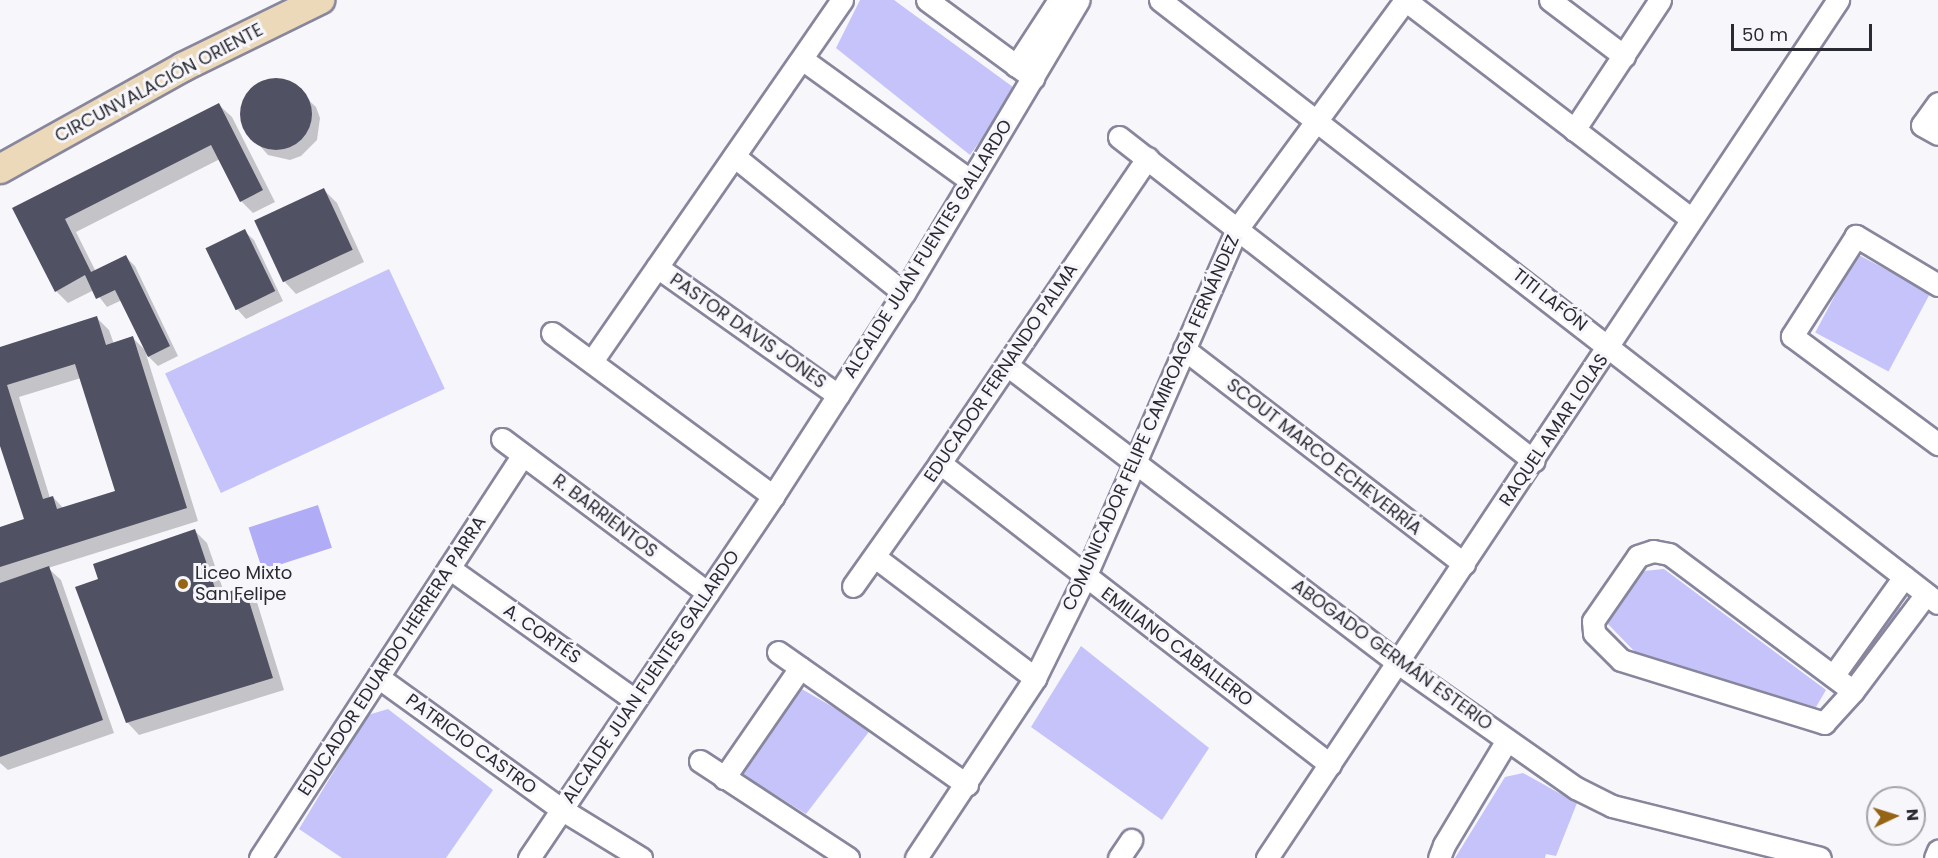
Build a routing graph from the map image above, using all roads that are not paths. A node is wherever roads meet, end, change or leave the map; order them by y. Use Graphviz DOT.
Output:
graph roads {
  1 [pos="320,0"];
  2 [pos="843,0"];
  3 [pos="927,0"];
  4 [pos="1059,0"];
  5 [pos="1079,0"];
  6 [pos="1160,0"];
  7 [pos="1405,0"];
  8 [pos="1550,0"];
  9 [pos="1660,0"];
  10 [pos="1838,0"];
  11 [pos="1624,56"];
  12 [pos="802,59"];
  13 [pos="1024,72"];
  14 [pos="1938,103"];
  15 [pos="1316,121"];
  16 [pos="1930,129"];
  17 [pos="1574,130"];
  18 [pos="1119,137"];
  19 [pos="734,156"];
  20 [pos="1147,158"];
  21 [pos="0,169"];
  22 [pos="971,181"];
  23 [pos="1691,219"];
  24 [pos="1237,229"];
  25 [pos="657,267"];
  26 [pos="1938,285"];
  27 [pos="904,293"];
  28 [pos="552,333"];
  29 [pos="1610,346"];
  30 [pos="1184,349"];
  31 [pos="592,361"];
  32 [pos="1007,365"];
  33 [pos="838,395"];
  34 [pos="502,439"];
  35 [pos="1938,444"];
  36 [pos="524,455"];
  37 [pos="1533,461"];
  38 [pos="940,464"];
  39 [pos="1134,464"];
  40 [pos="773,496"];
  41 [pos="875,557"];
  42 [pos="1464,564"];
  43 [pos="449,568"];
  44 [pos="1085,577"];
  45 [pos="1904,577"];
  46 [pos="853,586"];
  47 [pos="708,593"];
  48 [pos="1932,599"];
  49 [pos="778,652"];
  50 [pos="1398,663"];
  51 [pos="800,668"];
  52 [pos="1833,676"];
  53 [pos="378,677"];
  54 [pos="1035,678"];
  55 [pos="1853,691"];
  56 [pos="635,700"];
  57 [pos="1507,740"];
  58 [pos="700,761"];
  59 [pos="1330,764"];
  60 [pos="724,778"];
  61 [pos="967,785"];
  62 [pos="561,809"];
  63 [pos="1131,840"];
  64 [pos="1938,851"];
  65 [pos="633,852"];
  66 [pos="260,858"];
  67 [pos="529,858"];
  68 [pos="848,858"];
  69 [pos="916,858"];
  70 [pos="1119,858"];
  71 [pos="1267,858"];
  72 [pos="1439,858"];
  73 [pos="1820,858"];
  74 [pos="1935,858"];
  1 -- 21 [label="street, CIRCUNVALACIÓN ORIENTE"];
  2 -- 12 [label="street"];
  3 -- 13 [label="street"];
  4 -- 13 [label="street, ALCALDE JUAN FUENTES GALLARDO"];
  5 -- 13 [label="street, ALCALDE JUAN FUENTES GALLARDO"];
  6 -- 15 [label="street, TITI LAFÓN"];
  7 -- 15 [label="street, COMUNICADOR FELIPE CAMIROAGA FERNÁNDEZ"];
  7 -- 17 [label="street"];
  8 -- 11 [label="street"];
  9 -- 11 [label="street"];
  10 -- 23 [label="street, RAQUEL AMAR LOLAS"];
  11 -- 17 [label="street"];
  12 -- 19 [label="street"];
  12 -- 22 [label="street"];
  13 -- 22 [label="street, ALCALDE JUAN FUENTES GALLARDO"];
  14 -- 16 [label="street"];
  15 -- 24 [label="street, COMUNICADOR FELIPE CAMIROAGA FERNÁNDEZ"];
  15 -- 29 [label="street, TITI LAFÓN"];
  17 -- 23 [label="street"];
  18 -- 20 [label="street"];
  19 -- 25 [label="street"];
  19 -- 27 [label="street"];
  20 -- 24 [label="street"];
  20 -- 32 [label="street, EDUCADOR FERNANDO PALMA"];
  22 -- 27 [label="street, ALCALDE JUAN FUENTES GALLARDO"];
  23 -- 29 [label="street, RAQUEL AMAR LOLAS"];
  24 -- 30 [label="street, COMUNICADOR FELIPE CAMIROAGA FERNÁNDEZ"];
  24 -- 37 [label="street"];
  25 -- 31 [label="street"];
  25 -- 33 [label="street, PASTOR DAVIS JONES"];
  26 -- 35 [label="street"];
  27 -- 33 [label="street, ALCALDE JUAN FUENTES GALLARDO"];
  28 -- 31 [label="street"];
  29 -- 37 [label="street, RAQUEL AMAR LOLAS"];
  29 -- 45 [label="street, TITI LAFÓN"];
  30 -- 39 [label="street, COMUNICADOR FELIPE CAMIROAGA FERNÁNDEZ"];
  30 -- 42 [label="street, SCOUT MARCO ECHEVERRÍA"];
  31 -- 40 [label="street"];
  32 -- 38 [label="street, EDUCADOR FERNANDO PALMA"];
  32 -- 39 [label="street, ABOGADO GERMÁN ESTERIO"];
  33 -- 40 [label="street, ALCALDE JUAN FUENTES GALLARDO"];
  34 -- 36 [label="street, R. BARRIENTOS"];
  36 -- 43 [label="street, EDUCADOR EDUARDO HERRERA PARRA"];
  36 -- 47 [label="street, R. BARRIENTOS"];
  37 -- 42 [label="street, RAQUEL AMAR LOLAS"];
  38 -- 41 [label="street, EDUCADOR FERNANDO PALMA"];
  38 -- 44 [label="street, EMILIANO CABALLERO"];
  39 -- 44 [label="street, COMUNICADOR FELIPE CAMIROAGA FERNÁNDEZ"];
  39 -- 50 [label="street, ABOGADO GERMÁN ESTERIO"];
  40 -- 47 [label="street, ALCALDE JUAN FUENTES GALLARDO"];
  41 -- 46 [label="street, EDUCADOR FERNANDO PALMA"];
  41 -- 54 [label="street"];
  42 -- 50 [label="street, RAQUEL AMAR LOLAS"];
  43 -- 53 [label="street, EDUCADOR EDUARDO HERRERA PARRA"];
  43 -- 56 [label="street, A. CORTÉS"];
  44 -- 54 [label="street, COMUNICADOR FELIPE CAMIROAGA FERNÁNDEZ"];
  44 -- 59 [label="street, EMILIANO CABALLERO"];
  45 -- 48 [label="street, TITI LAFÓN"];
  45 -- 52 [label="street"];
  47 -- 56 [label="street, ALCALDE JUAN FUENTES GALLARDO"];
  48 -- 55 [label="street"];
  49 -- 51 [label="street"];
  50 -- 57 [label="street, ABOGADO GERMÁN ESTERIO"];
  50 -- 59 [label="street, RAQUEL AMAR LOLAS"];
  51 -- 60 [label="street"];
  51 -- 61 [label="street"];
  52 -- 55 [label="street"];
  52 -- 55 [label="street"];
  53 -- 62 [label="street, PATRICIO CASTRO"];
  53 -- 66 [label="street, EDUCADOR EDUARDO HERRERA PARRA"];
  54 -- 61 [label="street, COMUNICADOR FELIPE CAMIROAGA FERNÁNDEZ"];
  56 -- 62 [label="street, ALCALDE JUAN FUENTES GALLARDO"];
  57 -- 72 [label="street"];
  57 -- 73 [label="street, ABOGADO GERMÁN ESTERIO"];
  58 -- 60 [label="street"];
  59 -- 71 [label="street, RAQUEL AMAR LOLAS"];
  60 -- 68 [label="street"];
  61 -- 69 [label="street, COMUNICADOR FELIPE CAMIROAGA FERNÁNDEZ"];
  62 -- 65 [label="street, PATRICIO CASTRO"];
  62 -- 67 [label="street, ALCALDE JUAN FUENTES GALLARDO"];
  63 -- 70 [label="street"];
  64 -- 74 [label="street"];
}
